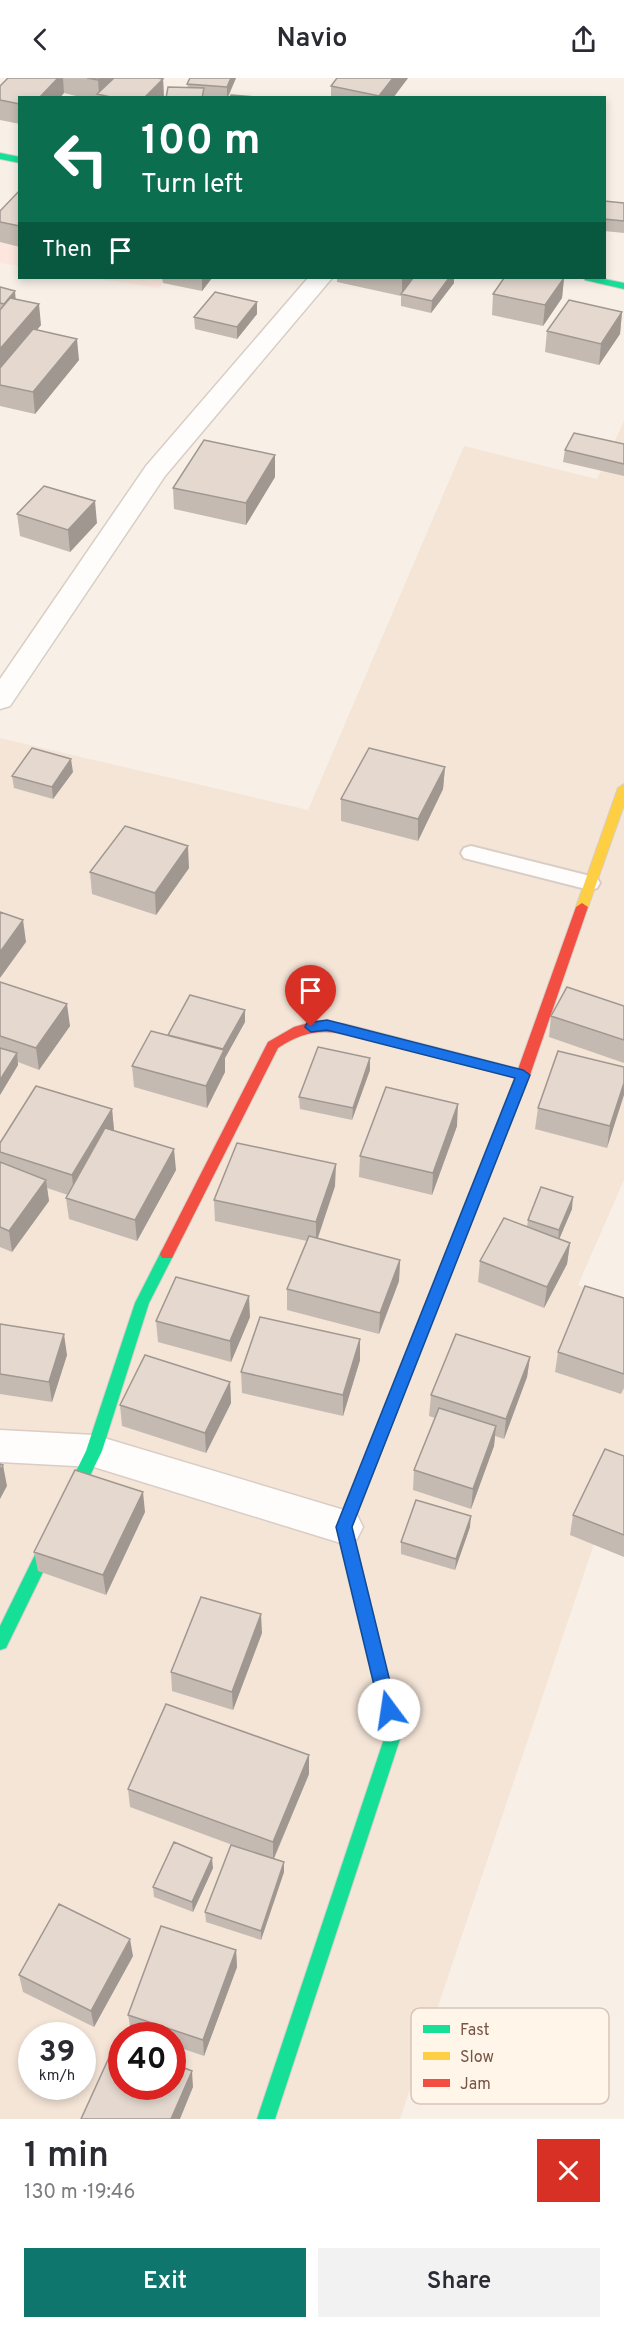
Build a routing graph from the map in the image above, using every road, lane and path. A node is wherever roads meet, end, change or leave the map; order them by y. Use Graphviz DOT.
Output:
graph roads {
  1 [pos="0,156"];
  2 [pos="18,160"];
  3 [pos="319,279"];
  4 [pos="592,279"];
  5 [pos="624,286"];
  6 [pos="0,700"];
  7 [pos="624,788"];
  8 [pos="471,853"];
  9 [pos="590,884"];
  10 [pos="523,1075"];
  11 [pos="0,1446"];
  12 [pos="94,1451"];
  13 [pos="344,1527"];
  14 [pos="0,1643"];
  15 [pos="266,2119"];
  1 -- 2 [label="street"];
  3 -- 6 [label="street"];
  4 -- 5 [label="street"];
  7 -- 9 [label="street"];
  8 -- 9 [label="lane"];
  9 -- 10 [label="street"];
  10 -- 12 [label="street"];
  10 -- 13 [label="street"];
  11 -- 12 [label="street"];
  12 -- 13 [label="street"];
  12 -- 14 [label="street"];
  13 -- 15 [label="street"];
}
